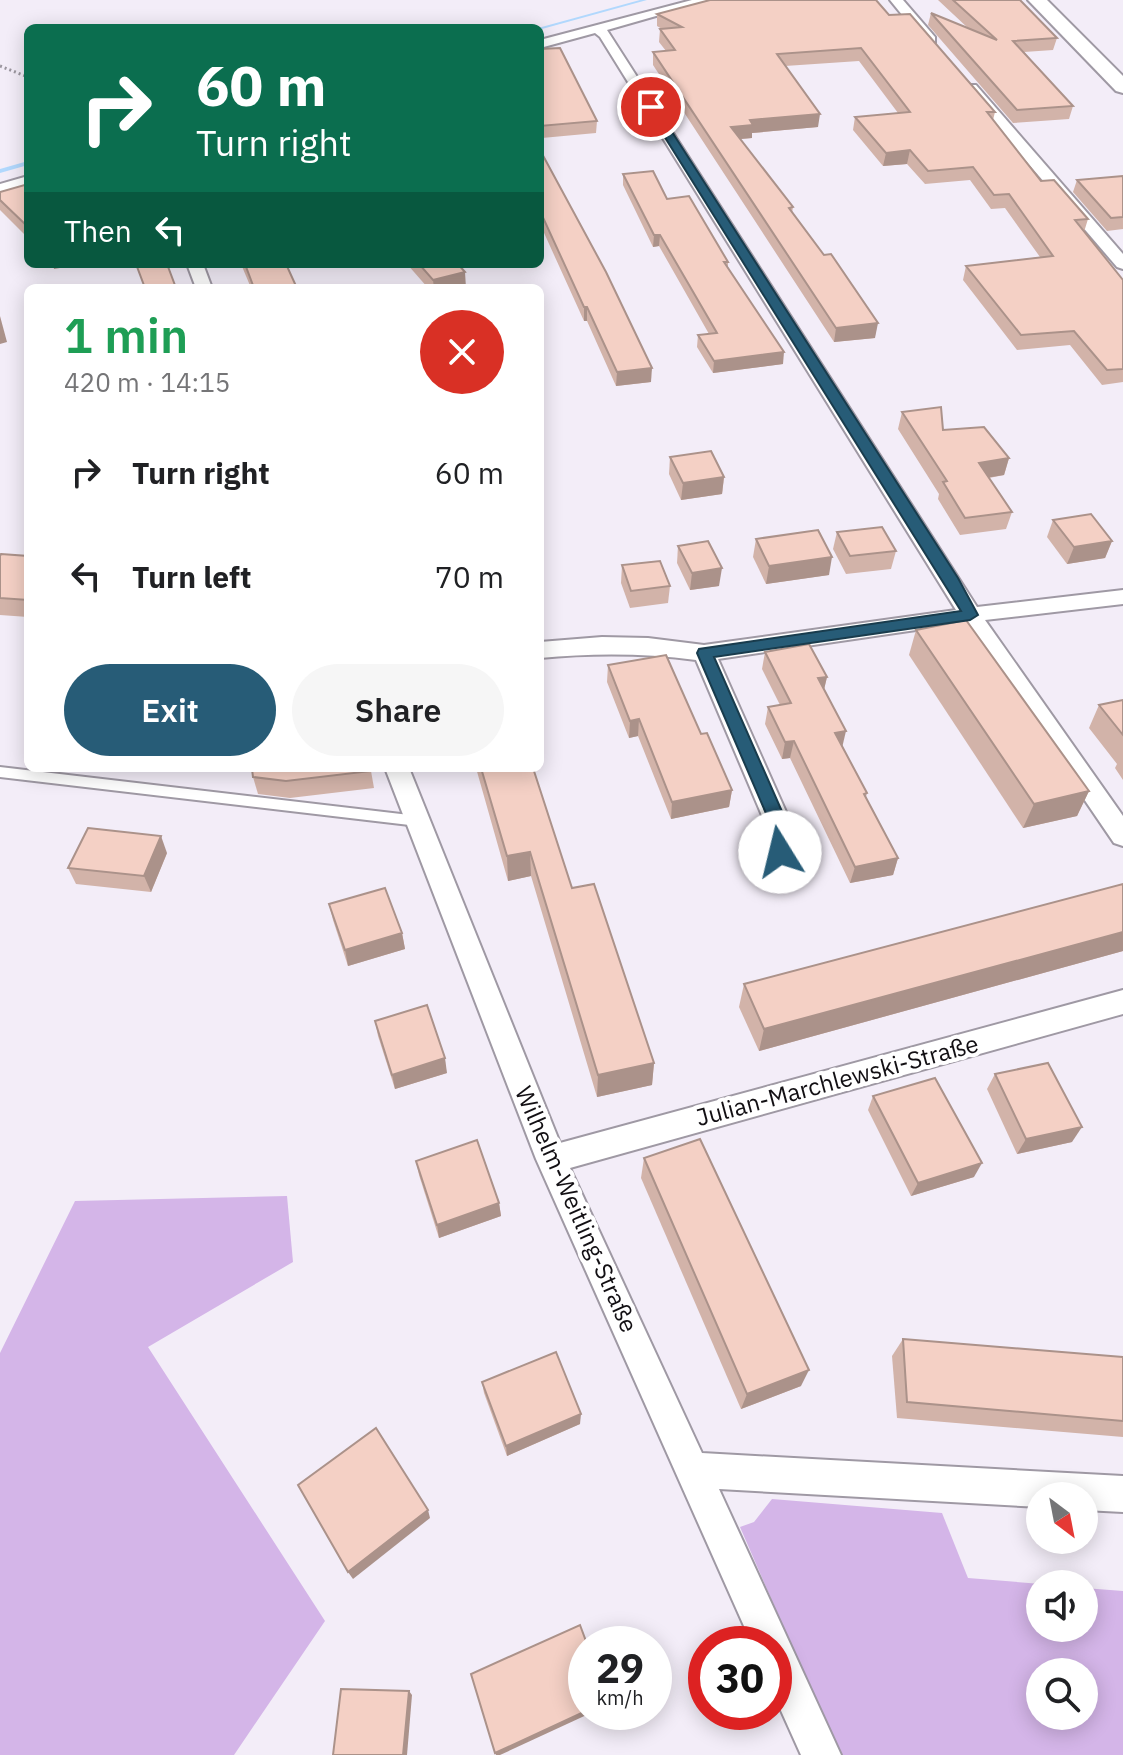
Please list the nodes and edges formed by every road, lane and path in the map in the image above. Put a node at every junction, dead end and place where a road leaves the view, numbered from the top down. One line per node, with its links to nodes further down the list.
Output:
1 (706, 0): 4 (street)
2 (896, 0): 6 (street)
3 (1037, 0): 10 (main road)
4 (597, 29): 5 (street); 15 (street)
5 (544, 43)
6 (941, 53)
7 (0, 66): 8 (path)
8 (24, 75)
9 (960, 75): 13 (street)
10 (1123, 87)
11 (24, 182): 12 (street)
12 (0, 189)
13 (1123, 264)
14 (1123, 597): 15 (street)
15 (970, 615): 17 (street); 21 (street)
16 (544, 650): 17 (street)
17 (704, 653): 22 (street)
18 (0, 772): 20 (lane)
19 (399, 772): 20 (street, Wilhelm-Weitling-Straße)
20 (418, 821): 24 (street, Wilhelm-Weitling-Straße)
21 (1123, 836)
22 (778, 872)
23 (1123, 1002): 24 (street, Julian-Marchlewski-Straße)
24 (551, 1159): 25 (street, Wilhelm-Weitling-Straße)
25 (693, 1470): 26 (street); 27 (street, Wilhelm-Weitling-Straße)
26 (1123, 1494)
27 (763, 1626)
28 (792, 1691): 29 (street)
29 (821, 1755)

